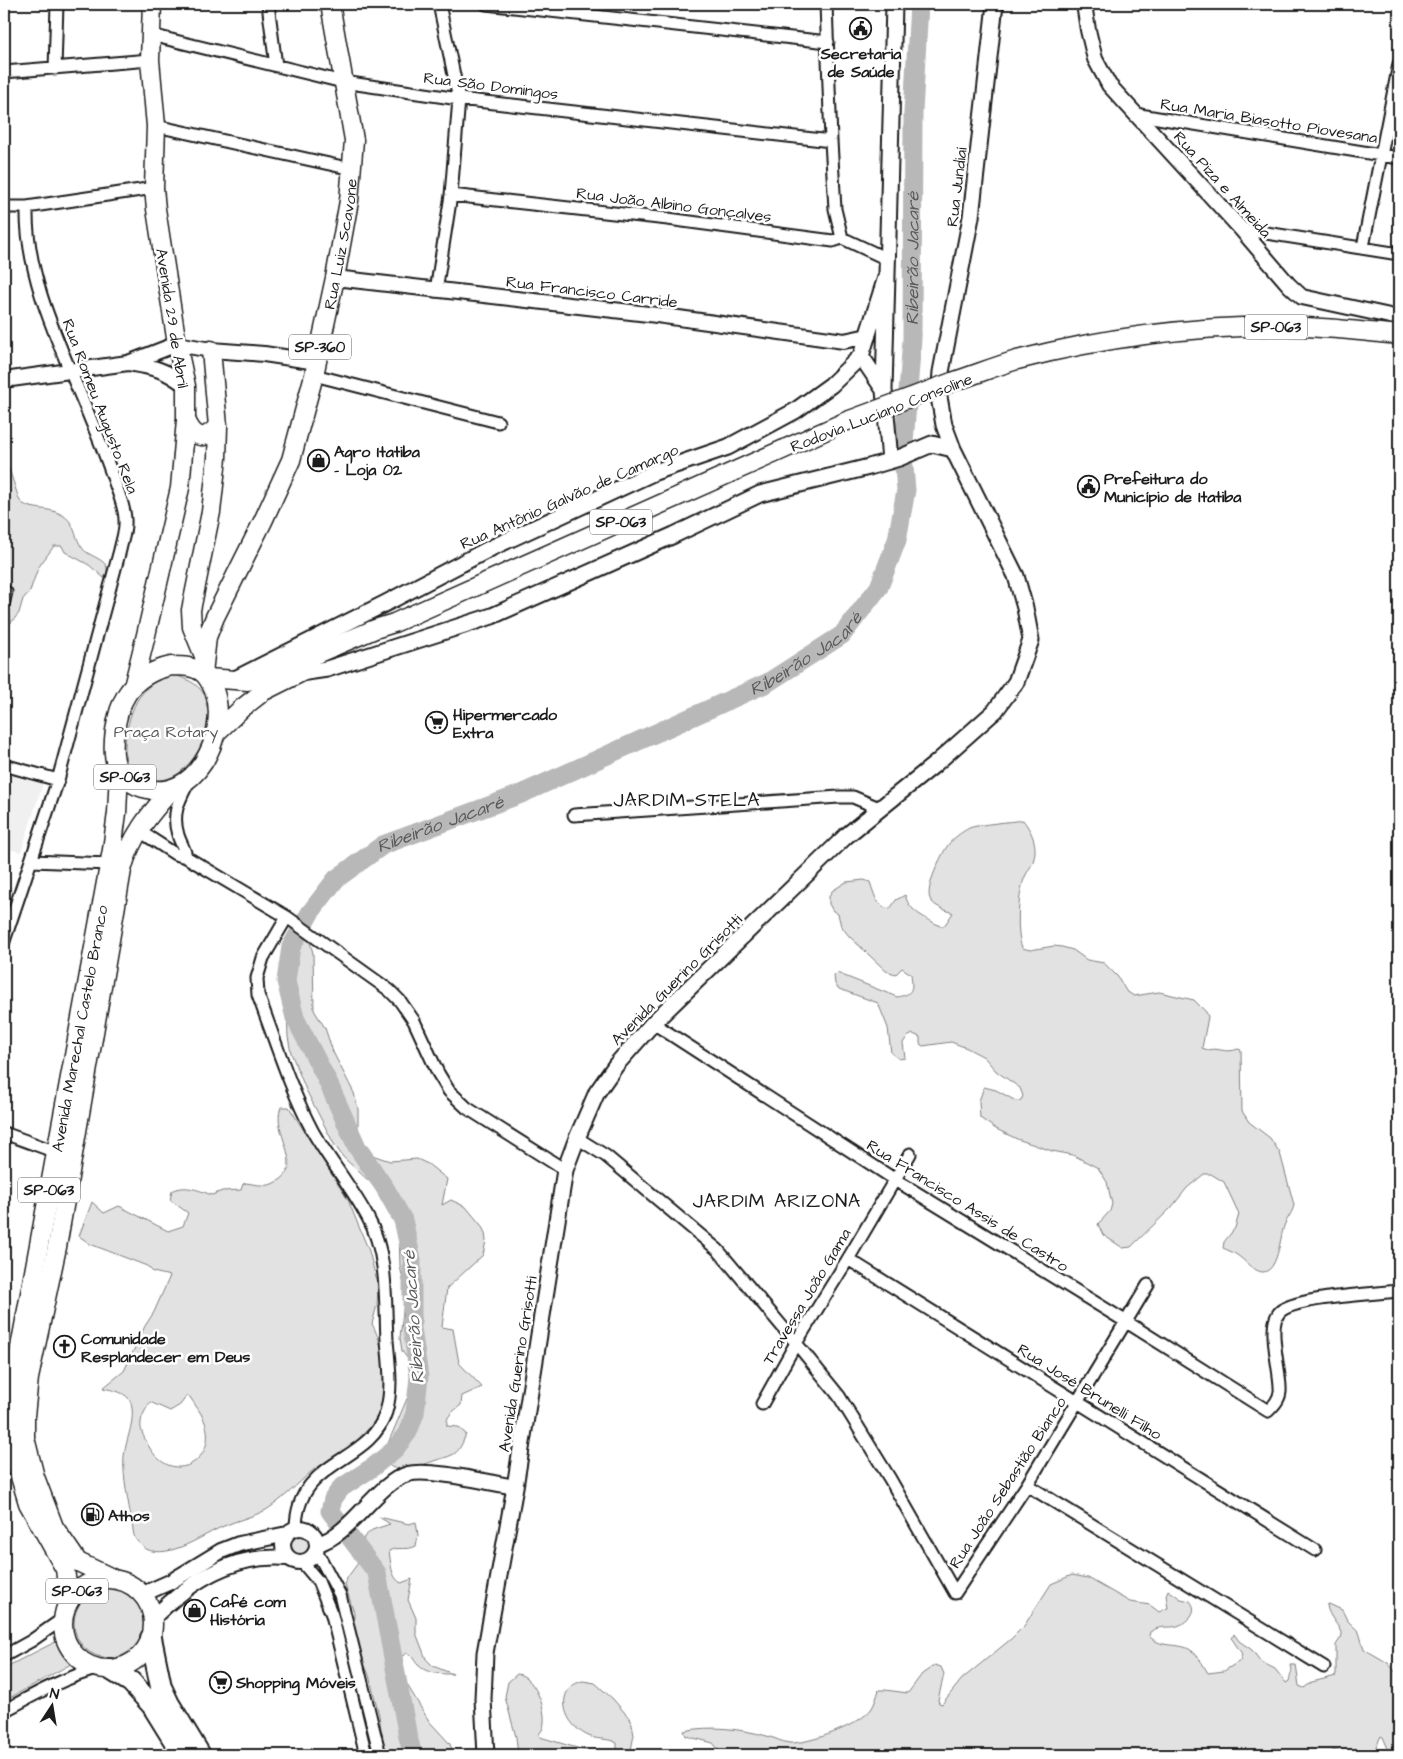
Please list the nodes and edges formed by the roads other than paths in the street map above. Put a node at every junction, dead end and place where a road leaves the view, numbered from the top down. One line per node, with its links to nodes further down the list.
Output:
1 (57, 4): 16 (street)
2 (152, 4): 11 (main road, Avenida 29 de Abril)
3 (268, 4): 15 (street)
4 (330, 4): 18 (main road, Rua Luiz Scavone / SP-360)
5 (442, 4): 19 (street)
6 (486, 4): 12 (street)
7 (826, 4): 12 (street)
8 (894, 4): 34 (main road, Rua Antônio Galvão de Camargo)
9 (995, 4): 47 (main road, Rua Jundiaí)
10 (1084, 4): 20 (street, Rua Piza e Almeida)
11 (151, 35): 13 (main road, Avenida 29 de Abril); 15 (street, Rua São Domingos)
12 (828, 42): 22 (street)
13 (150, 60): 16 (street); 21 (main road, Avenida 29 de Abril)
14 (1399, 64): 23 (street)
15 (276, 66): 18 (street, Rua São Domingos)
16 (55, 69): 17 (street)
17 (4, 72)
18 (343, 82): 19 (street, Rua São Domingos); 25 (main road, Rua Luiz Scavone / SP-360)
19 (459, 99): 22 (street, Rua São Domingos); 27 (street)
20 (1134, 114): 23 (street, Rua Maria Biasotto Piovesana); 30 (street, Rua Piza e Almeida)
21 (156, 126): 25 (street); 26 (main road, Avenida 29 de Abril)
22 (831, 141): 31 (street)
23 (1381, 155): 24 (street, Rua Maria Biasotto Piovesana); 32 (street)
24 (1399, 158)
25 (352, 169): 35 (main road, Rua Luiz Scavone / SP-360)
26 (154, 188): 28 (street); 41 (main road, Avenida 29 de Abril)
27 (451, 195): 31 (street, Rua João Albino Gonçalves); 36 (street)
28 (27, 206): 29 (street); 46 (street, Rua Romeu Augusto Rela)
29 (4, 208)
30 (1241, 229): 32 (street); 37 (street, Rua Piza e Almeida)
31 (842, 238): 34 (street, Rua João Albino Gonçalves)
32 (1362, 247): 33 (street)
33 (1399, 254)
34 (887, 267): 39 (main road, Rua Antônio Galvão de Camargo); 50 (main road, Rua Antônio Galvão de Camargo)
35 (336, 278): 36 (street, Rua Francisco Carride); 45 (main road, Rua Luiz Scavone / SP-360)
36 (436, 291): 40 (street, Rua Francisco Carride)
37 (1399, 318)
38 (1399, 335): 47 (main road, Rodovia Luciano Consoline / SP-063)
39 (868, 336): 40 (street, Rua Francisco Carride); 43 (main road, Rua Antônio Galvão de Camargo)
40 (844, 341): 43 (street)
41 (177, 344): 42 (street); 44 (street); 49 (main road, Avenida 29 de Abril)
42 (211, 350): 45 (street); 54 (main road)
43 (861, 356): 50 (main road); 61 (main road, Rua Antônio Galvão de Camargo)
44 (128, 363): 46 (street); 49 (street)
45 (316, 368): 52 (street); 59 (main road, Rua Luiz Scavone / SP-360)
46 (71, 371): 48 (street); 67 (street, Rua Romeu Augusto Rela)
47 (947, 377): 53 (main road, Avenida Guerino Grisotti); 58 (main road, Rodovia Luciano Consoline / SP-063, bridge)
48 (4, 380)
49 (186, 386): 51 (main road, Avenida 29 de Abril)
50 (884, 390): 57 (main road, Rua Antônio Galvão de Camargo)
51 (186, 420): 54 (main road); 62 (main road, Avenida 29 de Abril)
52 (498, 422)
53 (944, 425): 55 (main road); 56 (main road, Avenida Guerino Grisotti)
54 (218, 426): 59 (main road)
55 (932, 444): 56 (main road); 57 (main road)
56 (953, 449): 69 (main road, Avenida Guerino Grisotti)
57 (895, 459): 60 (main road)
58 (394, 623): 60 (main road, Rodovia Luciano Consoline / SP-063); 61 (main road, Rodovia Luciano Consoline / SP-063)
59 (205, 669): 61 (main road, Rodovia Luciano Consoline / SP-063); 62 (main road, SP-063); 63 (main road, SP-063)
60 (300, 673): 63 (main road, Rodovia Luciano Consoline / SP-063)
61 (231, 681)
62 (133, 687): 65 (main road, SP-063)
63 (216, 732): 66 (main road, SP-063)
64 (4, 765): 67 (street)
65 (119, 771): 68 (main road, SP-063); 74 (main road, Avenida Marechal Castelo Branco / SP-063)
66 (190, 778): 68 (main road, SP-063); 72 (street)
67 (58, 780): 73 (street, Rua Romeu Augusto Rela)
68 (172, 789): 71 (main road, Avenida Marechal Castelo Branco / SP-063)
69 (878, 808): 70 (street); 77 (main road, Avenida Guerino Grisotti)
70 (574, 815)
71 (138, 830): 72 (street); 99 (main road, Avenida Marechal Castelo Branco / SP-063)
72 (186, 857): 75 (street)
73 (32, 861): 74 (street); 76 (street, Rua Romeu Augusto Rela)
74 (109, 864): 80 (main road, Avenida Marechal Castelo Branco / SP-063)
75 (287, 917): 82 (street); 94 (street)
76 (4, 940)
77 (653, 1023): 79 (main road, Avenida Guerino Grisotti); 83 (street, Rua Francisco Assis de Castro)
78 (4, 1133): 80 (street)
79 (577, 1138): 82 (main road, Avenida Guerino Grisotti); 88 (street)
80 (56, 1152): 91 (main road, Avenida Marechal Castelo Branco / SP-063)
81 (910, 1154): 83 (street, Travessa João Gama)
82 (566, 1170): 93 (main road, Avenida Guerino Grisotti)
83 (894, 1179): 84 (street, Travessa João Gama); 87 (street, Rua Francisco Assis de Castro)
84 (848, 1258): 88 (street, Travessa João Gama); 89 (street, Rua José Brunelli Filho)
85 (1148, 1285): 87 (street, Rua João Sebastião Bianco)
86 (1399, 1291): 87 (street, Rua Francisco Assis de Castro)
87 (1126, 1321): 89 (street, Rua João Sebastião Bianco)
88 (796, 1343): 90 (street, Travessa João Gama); 92 (street, Rua João Sebastião Bianco)
89 (1077, 1402): 92 (street, Rua João Sebastião Bianco); 96 (street, Rua José Brunelli Filho)
90 (762, 1404)
91 (10, 1466): 101 (main road, Avenida Marechal Castelo Branco / SP-063)
92 (1027, 1485): 106 (street)
93 (515, 1487): 95 (street); 113 (main road, Avenida Guerino Grisotti)
94 (291, 1531): 95 (street); 97 (street); 100 (street)
95 (316, 1547): 98 (street); 112 (street)
96 (1315, 1550)
97 (288, 1558): 98 (street); 103 (street)
98 (302, 1562): 111 (street)
99 (114, 1579): 100 (main road, SP-063); 101 (main road, SP-063)
100 (143, 1594): 103 (main road)
101 (69, 1600): 102 (main road, SP-063)
102 (64, 1618): 105 (street); 107 (main road, SP-063)
103 (154, 1618): 104 (main road)
104 (151, 1638): 107 (main road); 110 (highway)
105 (4, 1656)
106 (1324, 1667)
107 (105, 1668): 108 (street); 109 (highway, SP-063)
108 (4, 1711)
109 (183, 1755)
110 (200, 1755)
111 (366, 1755)
112 (380, 1755)
113 (486, 1755)

